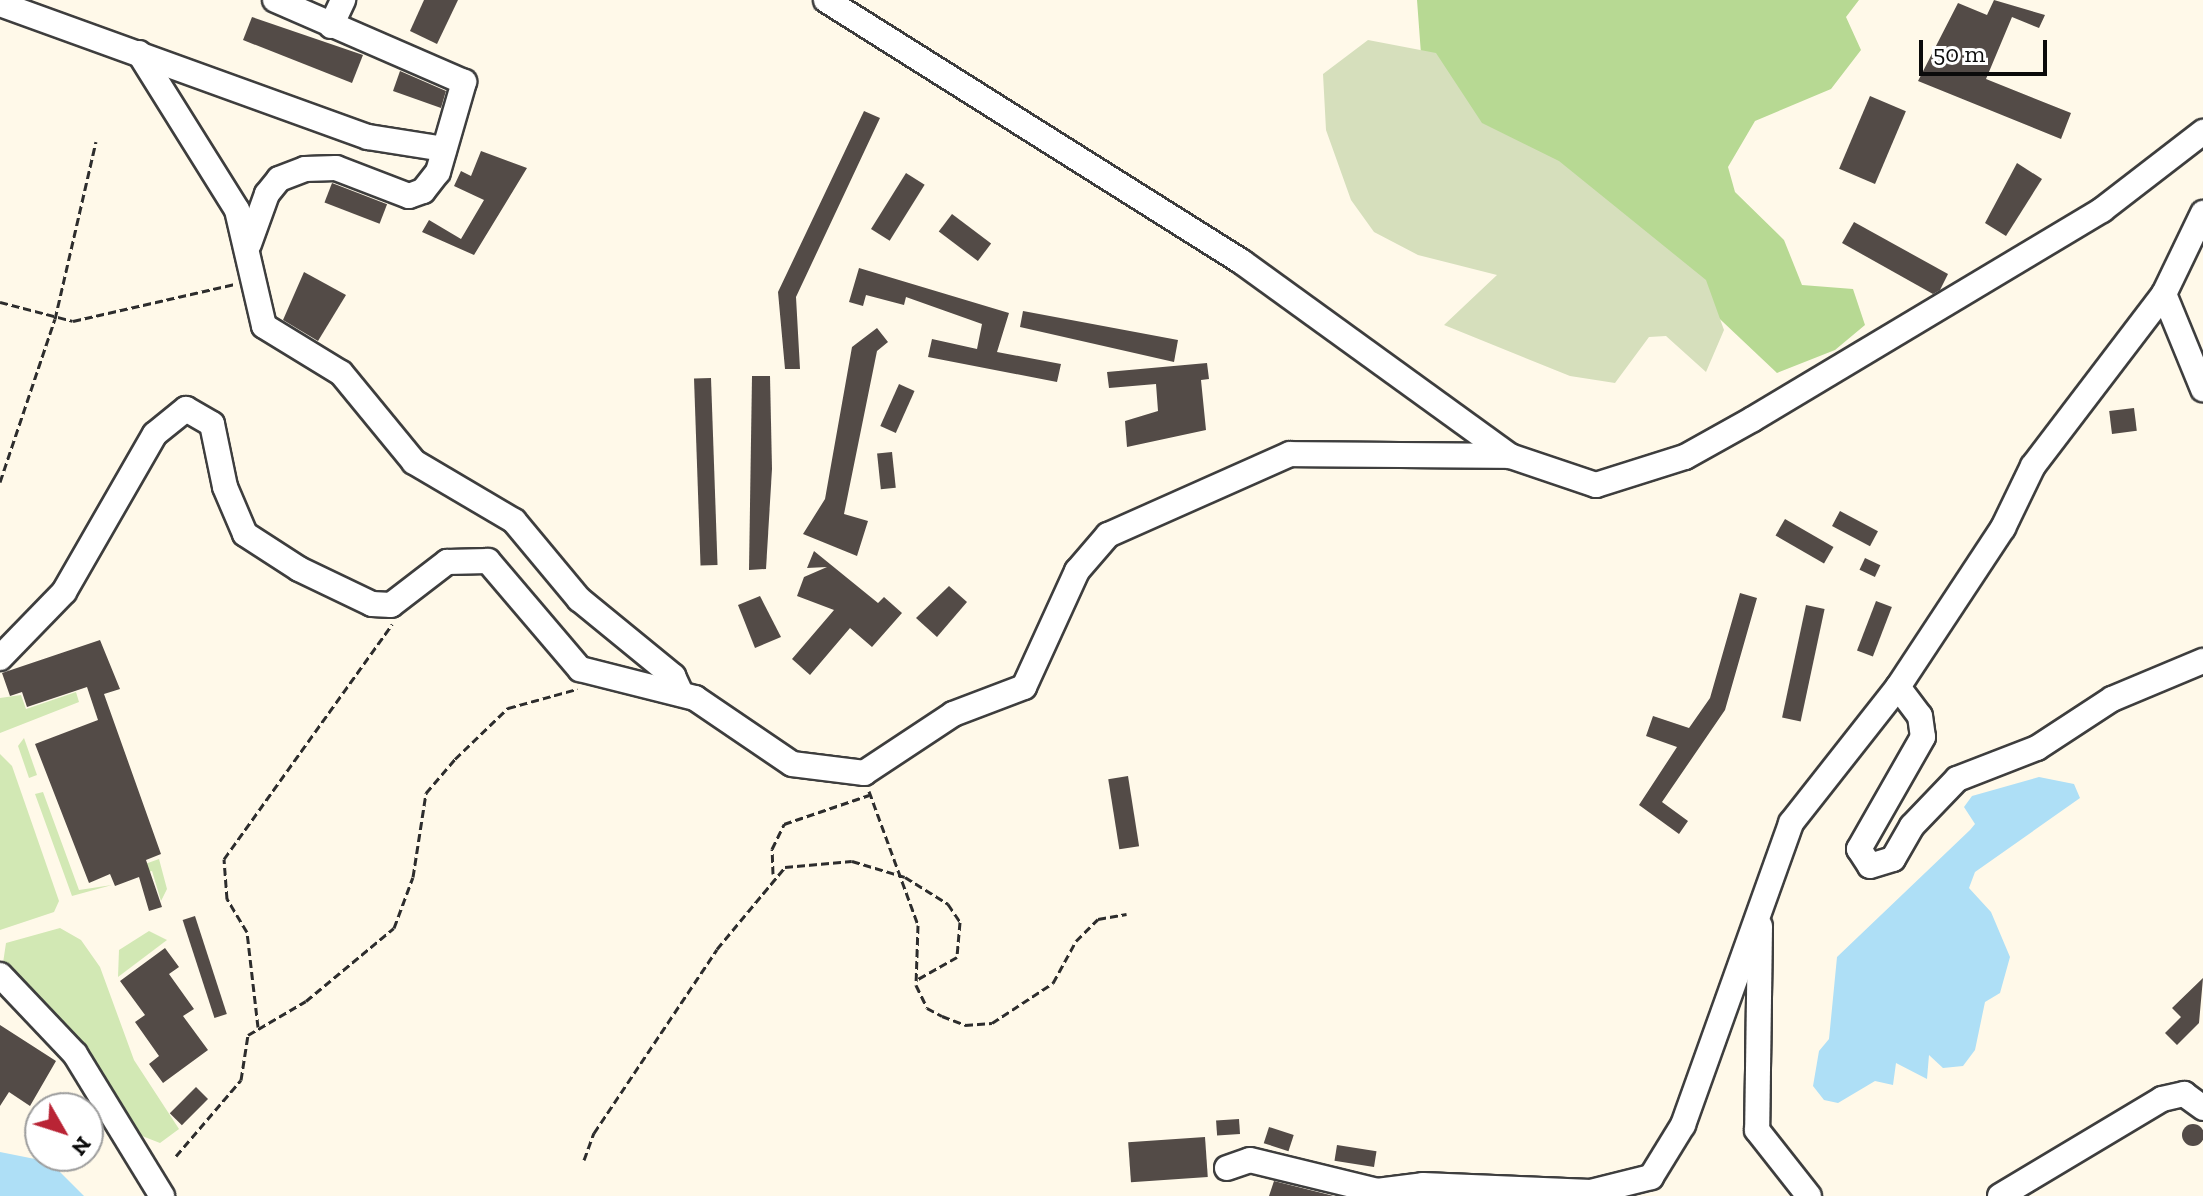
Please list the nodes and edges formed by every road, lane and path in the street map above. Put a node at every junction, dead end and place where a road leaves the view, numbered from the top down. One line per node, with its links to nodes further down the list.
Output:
1 (275, 0): 5 (street)
2 (343, 0): 5 (street)
3 (826, 0): 17 (street)
4 (0, 4): 6 (street)
5 (331, 26): 9 (street)
6 (139, 53): 9 (street); 11 (street)
7 (2203, 132): 17 (street)
8 (96, 142): 15 (path)
9 (444, 149): 11 (street)
10 (2203, 213): 13 (street)
11 (249, 244): 12 (street)
12 (259, 282): 15 (path); 24 (street)
13 (2164, 294): 16 (street); 23 (street)
14 (0, 302): 15 (path)
15 (55, 319): 18 (path)
16 (2203, 389)
17 (1510, 456): 25 (street)
18 (0, 482)
19 (391, 605): 20 (street); 22 (street); 32 (path)
20 (0, 658)
21 (2203, 661): 23 (street)
22 (595, 674): 24 (street); 32 (path)
23 (1898, 687): 29 (street)
24 (681, 693): 25 (street)
25 (868, 783): 26 (path); 27 (path)
26 (773, 874): 27 (path); 35 (path)
27 (905, 877): 31 (path); 31 (path)
28 (1127, 914): 31 (path)
29 (1760, 920): 37 (street); 39 (street)
30 (0, 975): 38 (street)
31 (918, 979)
32 (258, 1027): 34 (path)
33 (2203, 1108): 40 (street)
34 (176, 1156)
35 (584, 1160)
36 (1227, 1168): 37 (street)
37 (1472, 1191)
38 (162, 1196)
39 (1809, 1196)
40 (2000, 1196)

